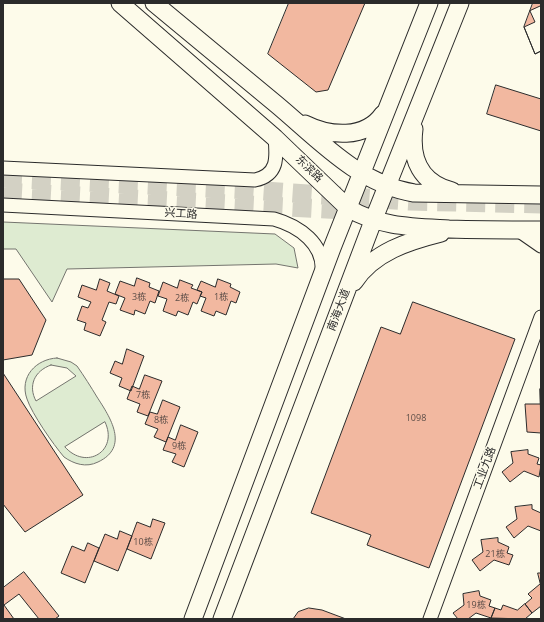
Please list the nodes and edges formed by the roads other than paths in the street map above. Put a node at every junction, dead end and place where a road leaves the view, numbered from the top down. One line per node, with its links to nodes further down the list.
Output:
1 (120, 3): 8 (main road, 东滨路)
2 (154, 3): 7 (main road)
3 (429, 3): 5 (main road)
4 (460, 3): 6 (main road, 南海大道)
5 (388, 107): 7 (main road); 10 (main road)
6 (419, 108): 11 (main road, 南海大道); 12 (main road)
7 (286, 112): 10 (main road)
8 (275, 138): 9 (street); 15 (main road, 东滨路)
9 (3, 168)
10 (361, 173): 11 (main road); 15 (main road)
11 (386, 186): 12 (main road); 16 (main road, 南海大道)
12 (474, 195): 13 (main road)
13 (541, 195)
14 (3, 205): 21 (street, 兴工路)
15 (348, 208): 16 (main road, 东滨路); 21 (main road)
16 (373, 220): 17 (main road, 东滨路); 22 (main road, 南海大道)
17 (459, 229): 18 (main road, 东滨路); 22 (main road)
18 (518, 230): 19 (main road, 东滨路); 20 (street)
19 (541, 230)
20 (541, 246)
21 (321, 278): 24 (main road)
22 (343, 300): 25 (main road, 南海大道)
23 (541, 317): 26 (street, 工业九路)
24 (193, 619)
25 (222, 619)
26 (430, 619)

